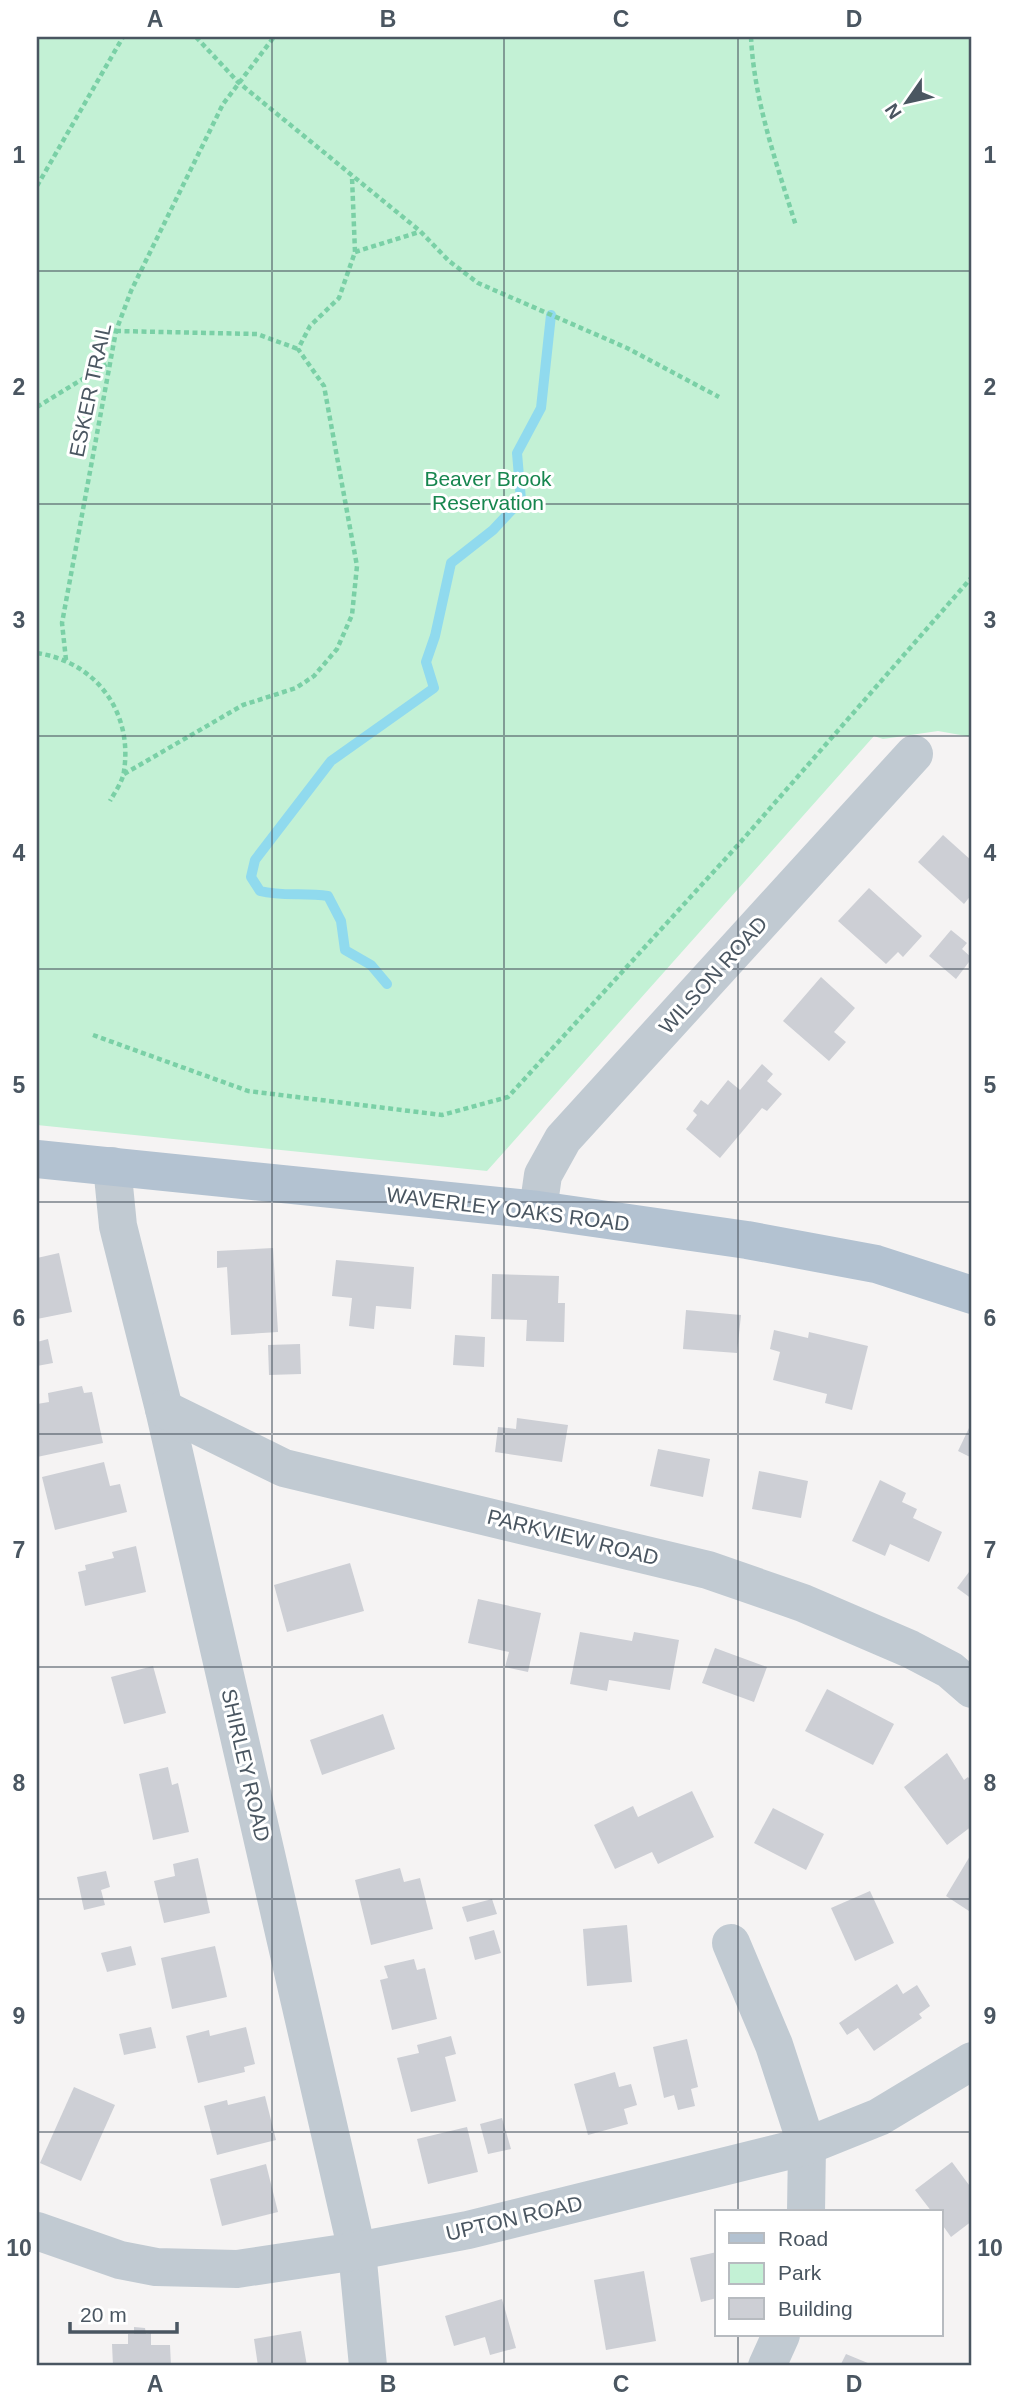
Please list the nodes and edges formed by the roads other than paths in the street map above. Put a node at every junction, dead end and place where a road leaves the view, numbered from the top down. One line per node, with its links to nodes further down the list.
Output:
1 (914, 754): 4 (street, WILSON ROAD)
2 (37, 1159): 3 (main road, WAVERLEY OAKS ROAD)
3 (112, 1166): 4 (main road, WAVERLEY OAKS ROAD); 6 (street, SHIRLEY ROAD)
4 (538, 1210): 5 (main road, WAVERLEY OAKS ROAD)
5 (972, 1295)
6 (164, 1409): 7 (street, PARKVIEW ROAD); 13 (street, SHIRLEY ROAD)
7 (972, 1689)
8 (731, 1943): 10 (street)
9 (972, 2061): 10 (street, UPTON ROAD)
10 (807, 2146): 11 (street); 13 (street, UPTON ROAD)
11 (806, 2210)
12 (37, 2231): 13 (street, UPTON ROAD)
13 (357, 2251): 15 (street, SHIRLEY ROAD)
14 (781, 2336): 16 (street)
15 (368, 2366)
16 (767, 2366)

